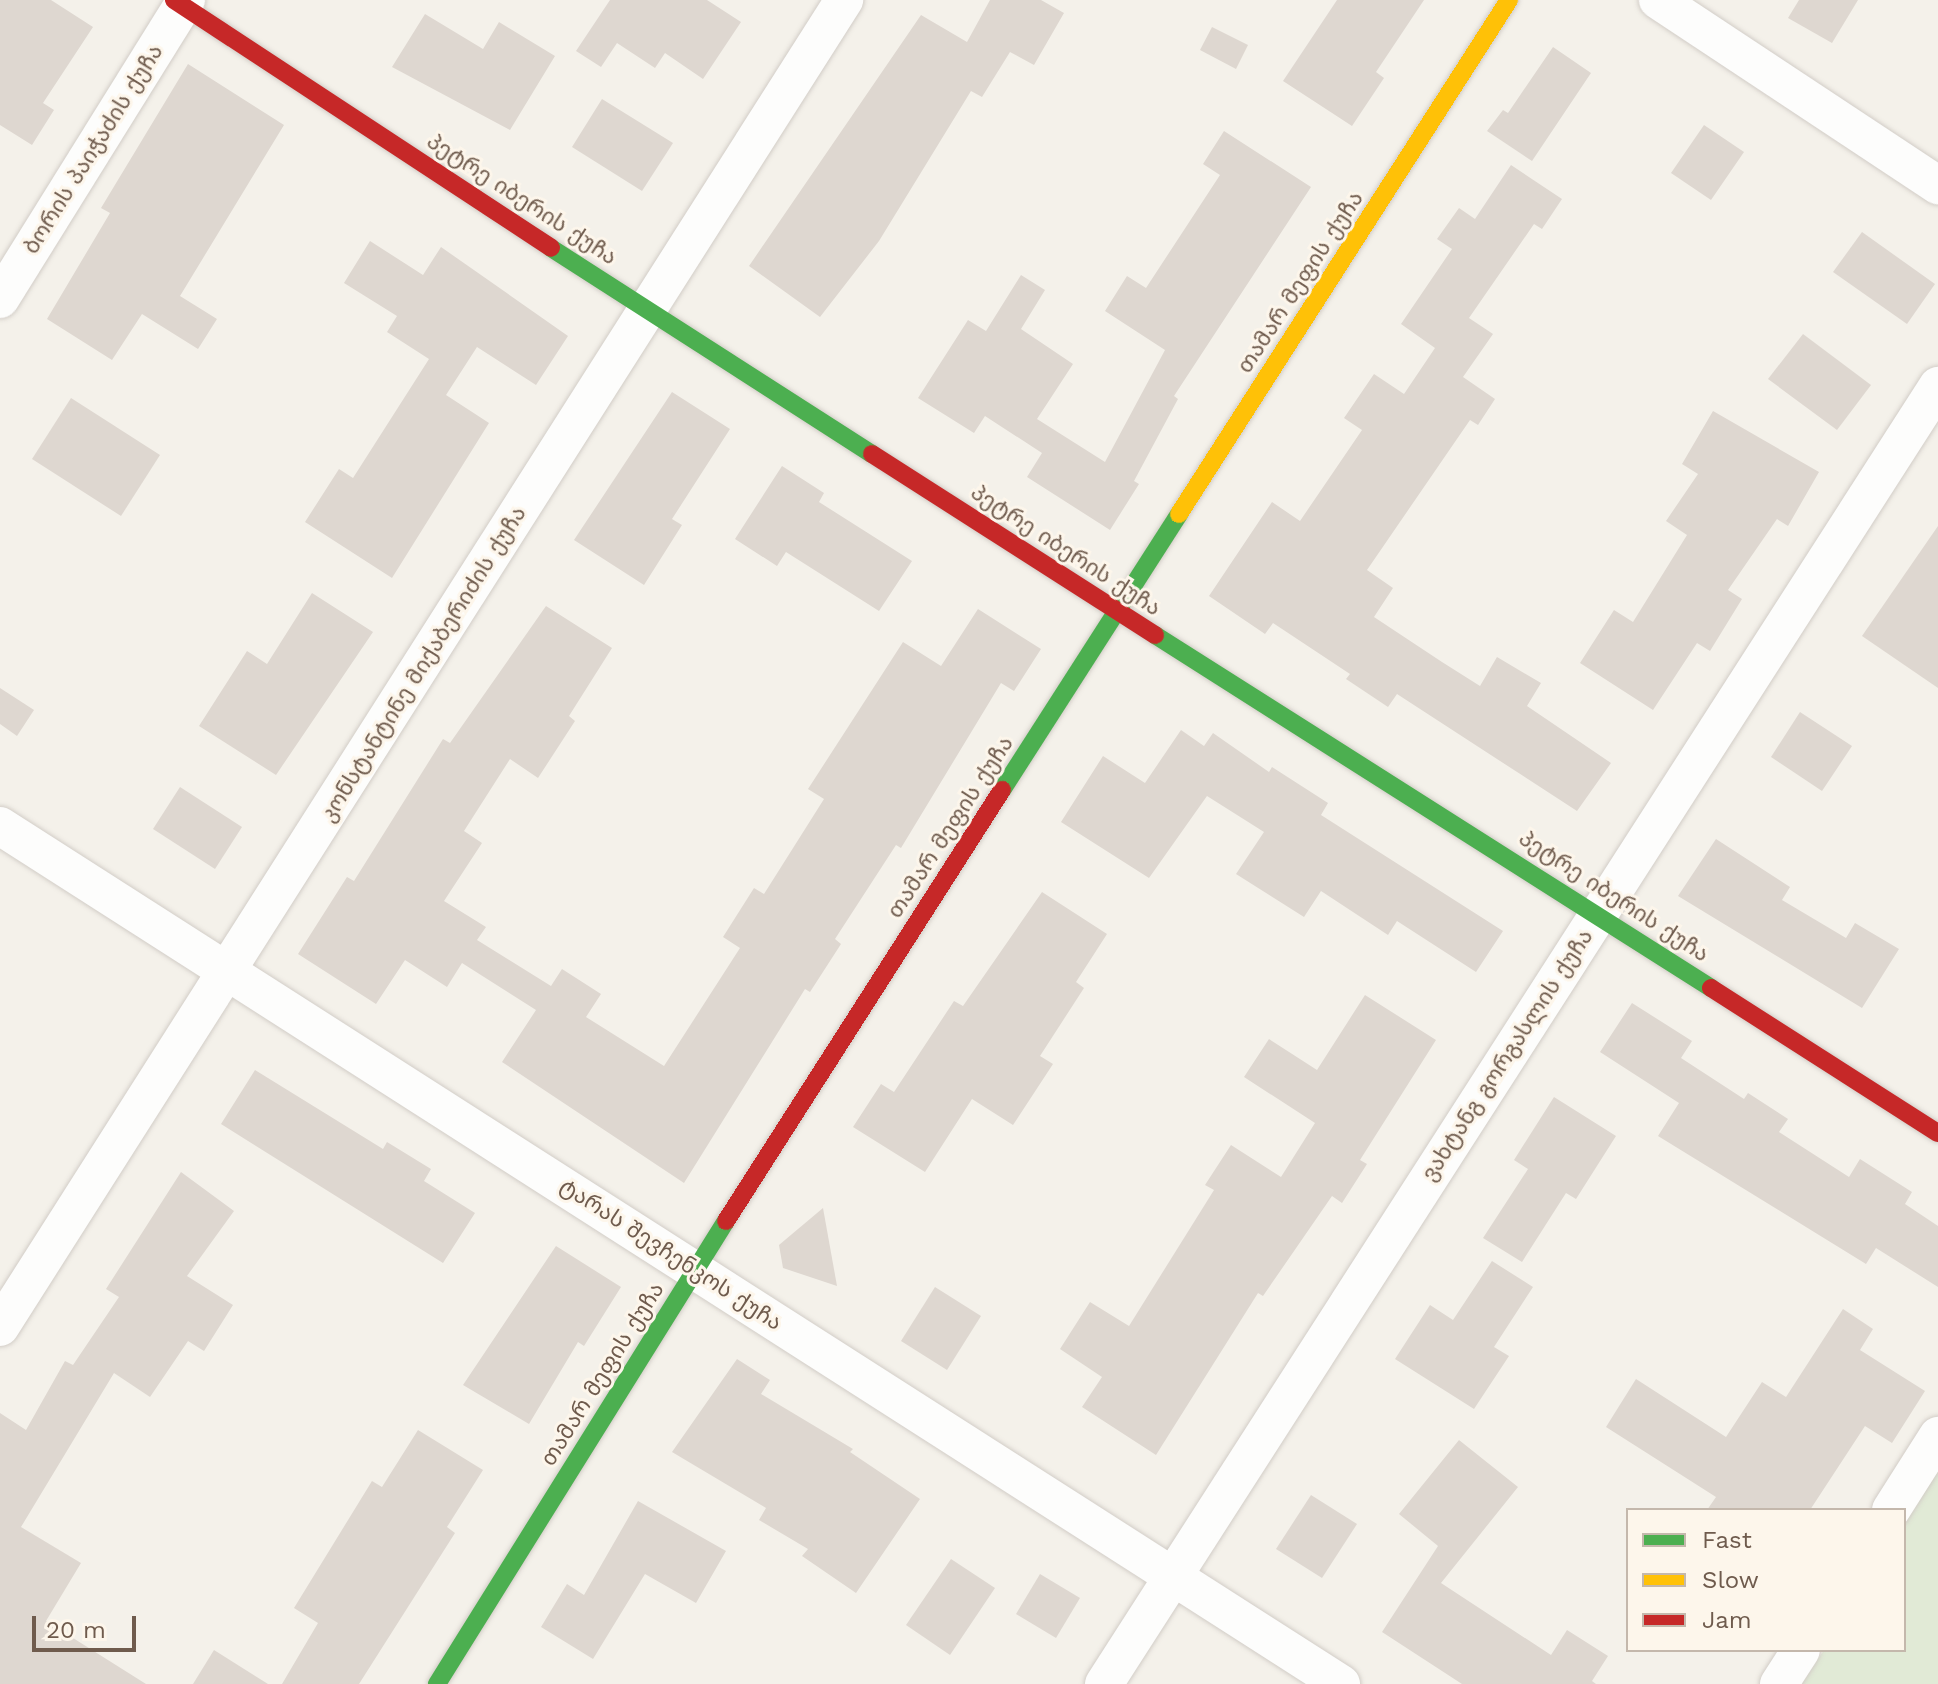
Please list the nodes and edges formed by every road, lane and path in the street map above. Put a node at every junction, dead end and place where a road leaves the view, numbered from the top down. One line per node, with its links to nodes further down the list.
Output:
1 (844, 0): 7 (street, კონსტანტინე მიქაბერიძის ქუჩა)
2 (1509, 0): 9 (street, თამარ მეფის ქუჩა)
3 (1658, 0): 5 (street)
4 (181, 2): 6 (street, ბორის პაიჭაძის ქუჩა); 7 (street, პეტრე იბერის ქუჩა)
5 (1938, 185)
6 (0, 299)
7 (647, 311): 9 (street, პეტრე იბერის ქუჩა); 12 (street, კონსტანტინე მიქაბერიძის ქუჩა)
8 (1938, 386): 11 (street, ვახტანგ გორგასლის ქუჩა)
9 (1117, 611): 11 (street, პეტრე იბერის ქუჩა); 14 (street, თამარ მეფის ქუჩა)
10 (0, 826): 12 (street, ტარას შევჩენკოს ქუჩა)
11 (1598, 914): 13 (street, პეტრე იბერის ქუჩა); 18 (street, ვახტანგ გორგასლის ქუჩა)
12 (228, 971): 14 (street, ტარას შევჩენკოს ქუჩა); 15 (street, კონსტანტინე მიქაბერიძის ქუჩა)
13 (1938, 1133)
14 (695, 1269): 18 (street, ტარას შევჩენკოს ქუჩა); 20 (street, თამარ მეფის ქუჩა)
15 (0, 1327)
16 (1938, 1436): 17 (street)
17 (1892, 1508)
18 (1172, 1577): 21 (street, ვახტანგ გორგასლის ქუჩა); 22 (street, ტარას შევჩენკოს ქუჩა)
19 (1800, 1652): 23 (street)
20 (437, 1684)
21 (1104, 1684)
22 (1341, 1684)
23 (1779, 1684)

